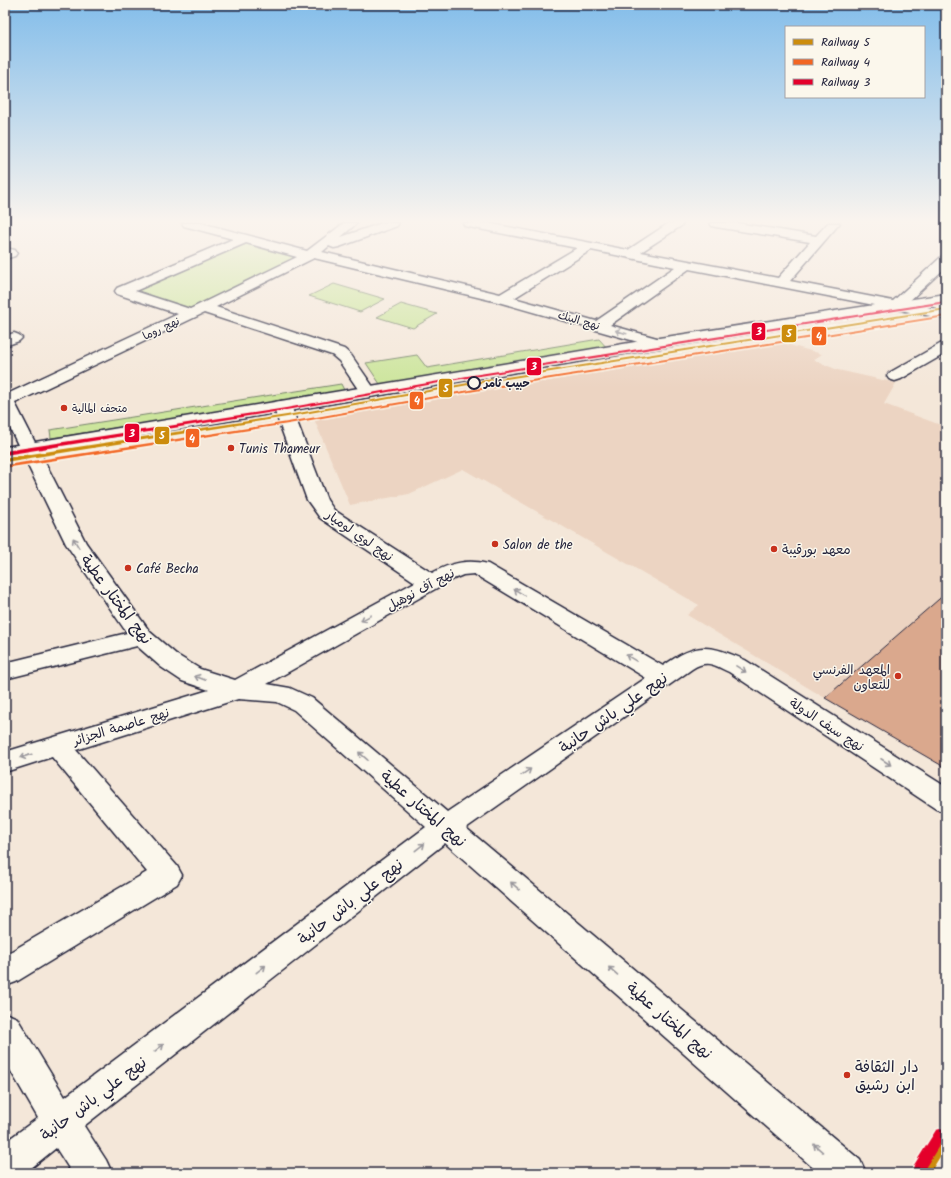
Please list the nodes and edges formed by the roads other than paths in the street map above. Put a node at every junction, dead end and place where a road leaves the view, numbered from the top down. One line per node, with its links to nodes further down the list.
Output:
1 (153, 278): 13 (street)
2 (264, 278): 13 (street, نهج روما)
3 (413, 278): 11 (street, نهج البنك)
4 (537, 278): 11 (street)
5 (666, 278): 15 (street)
6 (756, 278): 9 (street)
7 (785, 278): 9 (street)
8 (926, 278): 12 (street)
9 (781, 283): 12 (street)
10 (946, 298): 12 (street)
11 (502, 299): 15 (street, نهج البنك)
12 (896, 306): 14 (street); 16 (street)
13 (197, 311): 19 (street); 20 (street, نهج روما)
14 (946, 315)
15 (598, 326): 16 (street, نهج البنك, one-way to 15)
16 (658, 343): 19 (street)
17 (946, 347): 18 (street)
18 (895, 376)
19 (368, 391): 21 (street)
20 (5, 401): 22 (street, نهج المختار عطية)
21 (282, 406): 22 (street); 24 (street, نهج لوي لوميار)
22 (30, 449): 23 (street); 25 (street, نهج المختار عطية, one-way to 22)
23 (5, 453)
24 (431, 582): 28 (street, نهج آف نوهيل, one-way to 24); 29 (street, نهج آف نوهيل, one-way to 29)
25 (142, 637): 27 (street); 29 (street, نهج المختار عطية, one-way to 25)
26 (706, 654): 28 (street, نهج علي باش حانبة); 32 (street, نهج سيف الدولة, one-way to 32)
27 (5, 671)
28 (664, 678): 33 (street, نهج علي باش حانبة, one-way to 28)
29 (237, 690): 30 (street, نهج عاصمة الجزائر); 33 (street, نهج المختار عطية, one-way to 29)
30 (58, 746): 31 (street, نهج عاصمة الجزائر, one-way to 31); 34 (street)
31 (5, 762)
32 (946, 801)
33 (446, 827): 36 (street, نهج علي باش حانبة, one-way to 33); 39 (street, نهج المختار عطية, one-way to 33)
34 (5, 972)
35 (5, 1029): 36 (street)
36 (61, 1123): 37 (street, نهج علي باش حانبة); 38 (street)
37 (5, 1165)
38 (93, 1173)
39 (848, 1173)

